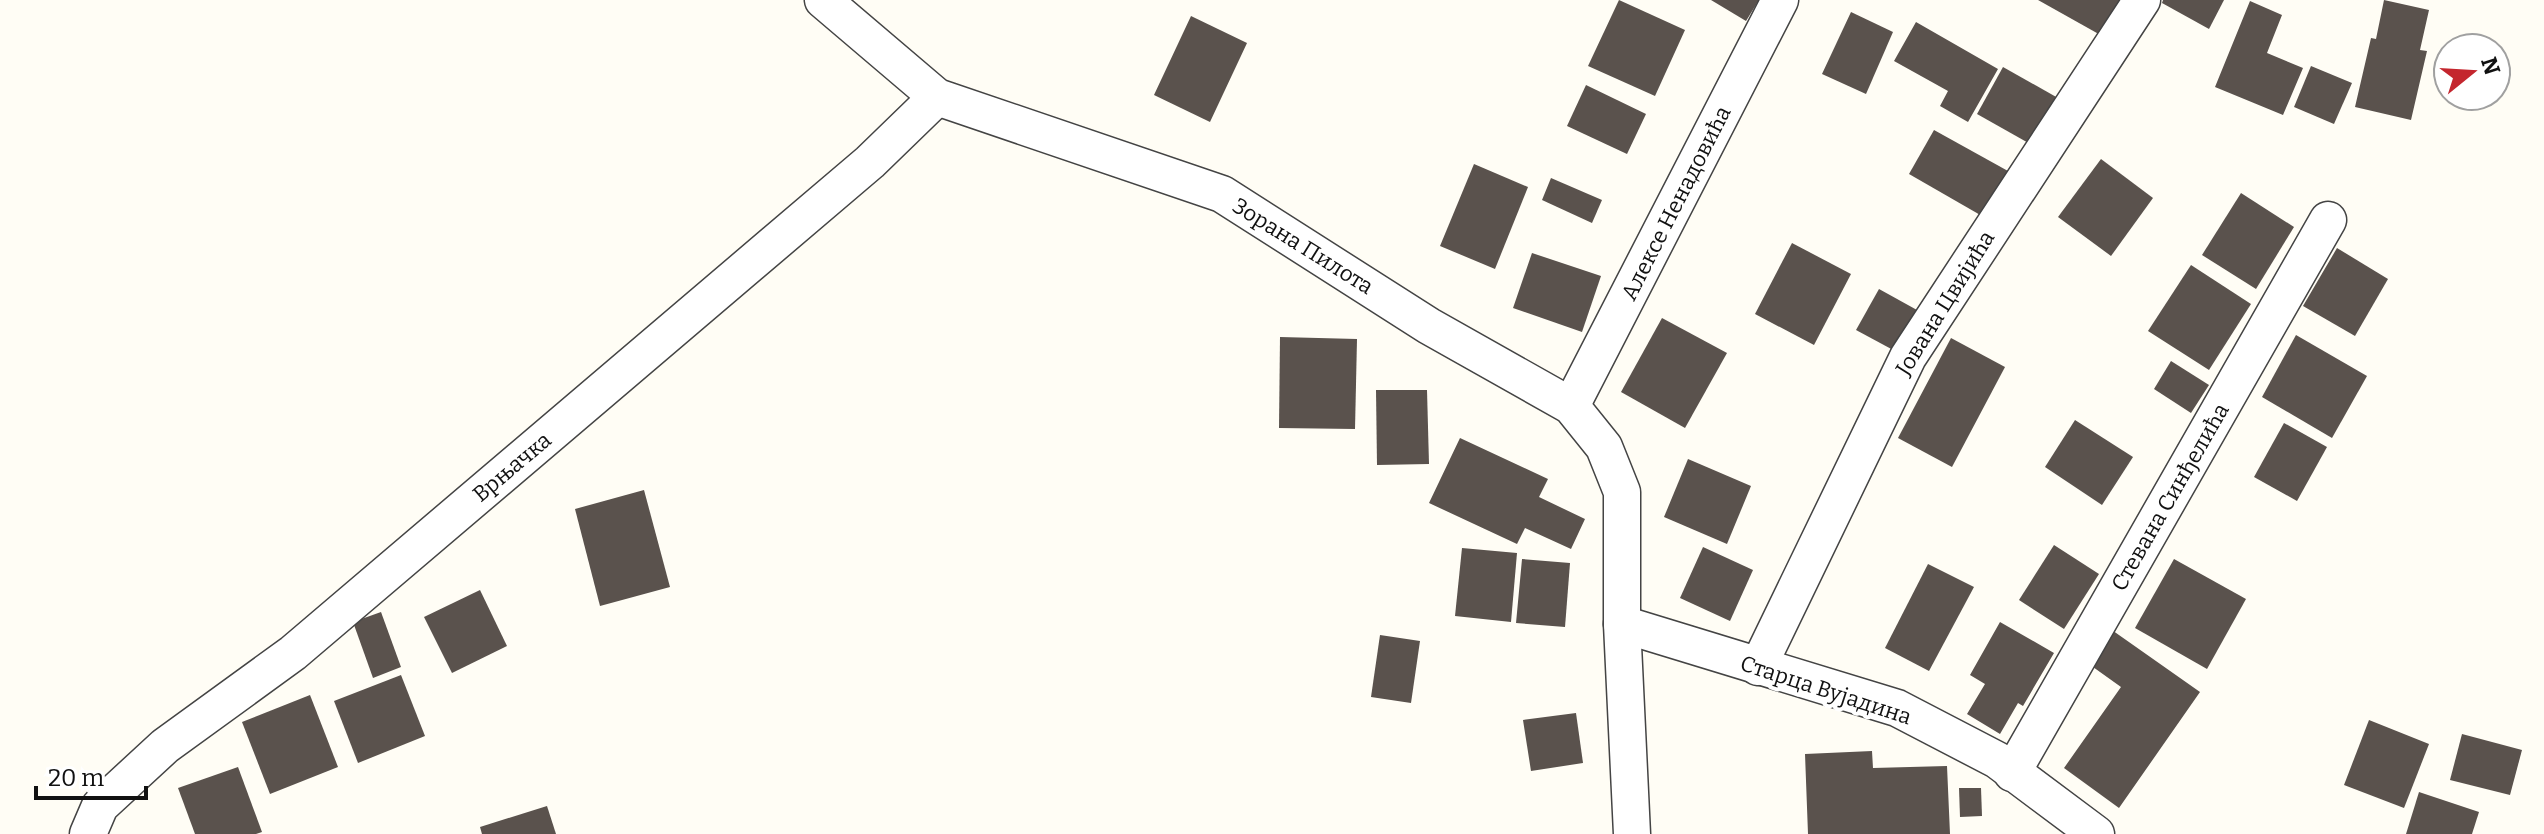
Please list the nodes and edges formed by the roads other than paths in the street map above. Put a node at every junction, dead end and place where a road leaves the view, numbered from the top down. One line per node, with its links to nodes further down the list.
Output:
1 (823, 0): 4 (street, Зорана Пилота)
2 (1780, 0): 6 (street, Алексе Ненадовића)
3 (2142, 0): 8 (street, Јована Цвијића)
4 (937, 97): 6 (street, Зорана Пилота); 10 (street, Врњачка)
5 (2328, 220): 9 (street, Стевана Синђелића)
6 (1571, 406): 7 (street, Зорана Пилота)
7 (1622, 624): 8 (street, Старца Вујадина); 11 (street, Зорана Пилота)
8 (1758, 667): 9 (street, Старца Вујадина)
9 (2012, 773): 12 (street, Старца Вујадина)
10 (88, 834)
11 (1632, 834)
12 (2096, 834)

